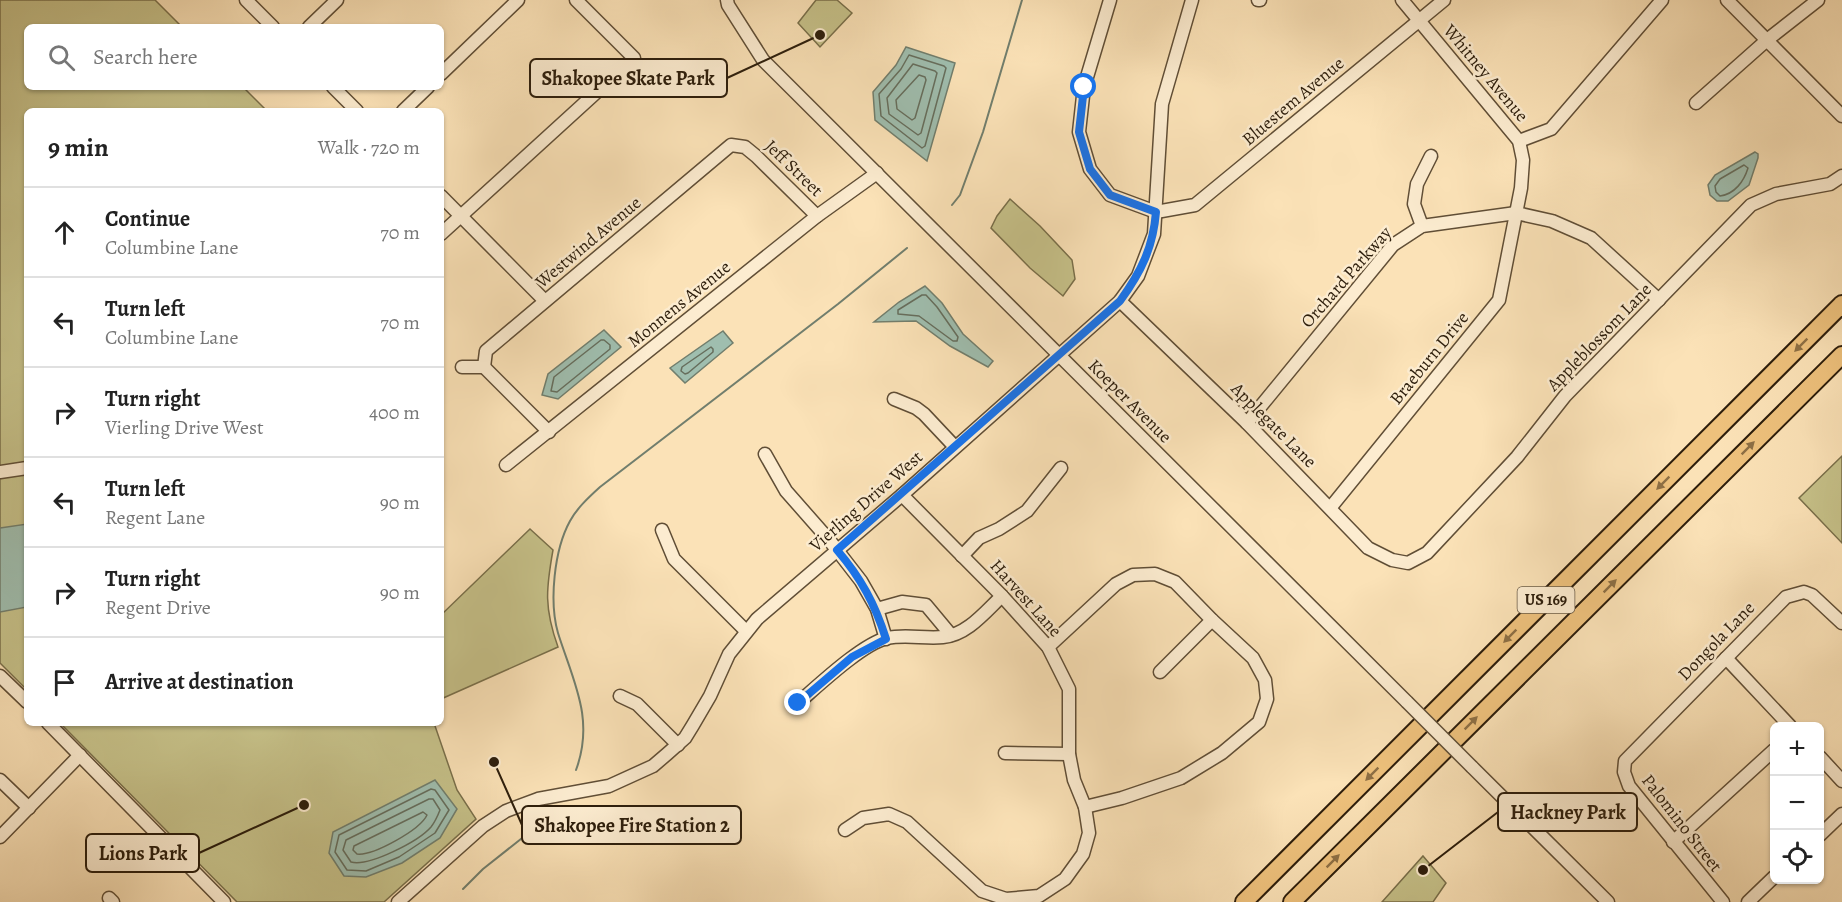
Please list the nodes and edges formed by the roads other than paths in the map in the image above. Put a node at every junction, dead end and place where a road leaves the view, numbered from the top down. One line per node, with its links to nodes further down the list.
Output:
1 (246, 0): 14 (street)
2 (337, 0): 15 (street)
3 (518, 0): 17 (street)
4 (576, 0): 33 (street)
5 (727, 0): 27 (street, Koeper Avenue)
6 (1110, 0): 30 (street)
7 (1192, 0): 30 (street, Vierling Drive West)
8 (1402, 0): 13 (street, Whitney Avenue)
9 (1444, 0): 13 (street, Bluestem Avenue)
10 (1662, 0): 24 (street)
11 (1727, 0): 16 (street)
12 (1818, 0): 16 (street)
13 (1419, 20): 24 (street, Whitney Avenue); 30 (street, Bluestem Avenue)
14 (270, 24)
15 (312, 24)
16 (1767, 40): 20 (street); 23 (street)
17 (444, 71)
18 (336, 90): 21 (street)
19 (425, 90): 22 (street)
20 (1696, 104)
21 (354, 108)
22 (406, 108)
23 (1842, 116)
24 (1520, 141): 31 (street, Whitney Avenue)
25 (745, 147): 32 (street, Jeff Street); 37 (street, Westwind Avenue)
26 (1431, 156): 34 (street)
27 (877, 173): 32 (street, Monnens Avenue); 41 (street, Koeper Avenue)
28 (1842, 176): 36 (street, Appleblossom Lane)
29 (444, 199): 33 (street)
30 (1156, 212): 38 (street, Vierling Drive West)
31 (1516, 213): 34 (street, Orchard Parkway); 36 (street, Orchard Parkway); 54 (street, Braeburn Drive)
32 (817, 216): 46 (street, Monnens Avenue)
33 (461, 217): 35 (street); 37 (street)
34 (1422, 226): 45 (street, Orchard Parkway)
35 (444, 231)
36 (1659, 300): 58 (street, Appleblossom Lane)
37 (545, 301): 43 (street, Westwind Avenue)
38 (1120, 301): 41 (street, Vierling Drive West); 45 (street, Applegate Lane)
39 (1842, 304): 92 (highway, US 169, one-way to 92)
40 (1842, 355): 95 (highway, US 169, one-way to 40)
41 (1059, 356): 47 (street, Vierling Drive West); 96 (street, Koeper Avenue, bridge)
42 (462, 367): 43 (street)
43 (484, 367): 46 (street)
44 (894, 399): 47 (street)
45 (1247, 423): 54 (street, Applegate Lane)
46 (549, 432): 49 (street, Monnens Avenue)
47 (955, 447): 53 (street, Vierling Drive West)
48 (765, 454): 56 (street)
49 (506, 465)
50 (24, 468): 52 (street)
51 (1061, 468): 57 (street)
52 (0, 472)
53 (902, 495): 56 (street, Vierling Drive West); 57 (street, Harvest Lane)
54 (1331, 507): 58 (street, Applegate Lane)
55 (662, 530): 63 (street)
56 (837, 550): 60 (street); 63 (street, Vierling Drive West)
57 (962, 556): 59 (street, Harvest Lane)
58 (1408, 563)
59 (1002, 596): 64 (street); 66 (street, Harvest Lane)
60 (877, 609): 64 (street); 65 (street)
61 (1212, 620): 66 (street); 68 (street); 84 (street)
62 (1842, 623): 67 (street, Dongola Lane)
63 (746, 631): 75 (street, Vierling Drive West)
64 (951, 635): 65 (street)
65 (886, 639): 72 (street)
66 (1048, 647): 77 (street, Harvest Lane)
67 (1726, 658): 73 (street); 80 (street, Dongola Lane)
68 (1160, 672)
69 (0, 676): 71 (street)
70 (620, 696): 75 (street)
71 (24, 699)
72 (798, 703)
73 (1786, 722)
74 (51, 726): 79 (street)
75 (678, 745): 94 (street, Vierling Drive West)
76 (1005, 753): 77 (street)
77 (1069, 754): 84 (street, Harvest Lane)
78 (1770, 754): 90 (street)
79 (80, 755): 85 (street); 93 (street)
80 (1625, 761): 90 (street, Palomino Street)
81 (1824, 761): 83 (street)
82 (0, 780): 85 (street)
83 (1842, 781)
84 (1085, 807): 87 (street, Harvest Lane)
85 (29, 808): 89 (street)
86 (1842, 814): 88 (street)
87 (845, 830)
88 (1824, 831)
89 (0, 837)
90 (1673, 842): 97 (street, Palomino Street)
91 (1770, 881): 98 (street)
92 (1246, 900)
93 (224, 902)
94 (398, 902)
95 (1292, 902)
96 (1608, 902)
97 (1723, 902)
98 (1748, 902)

